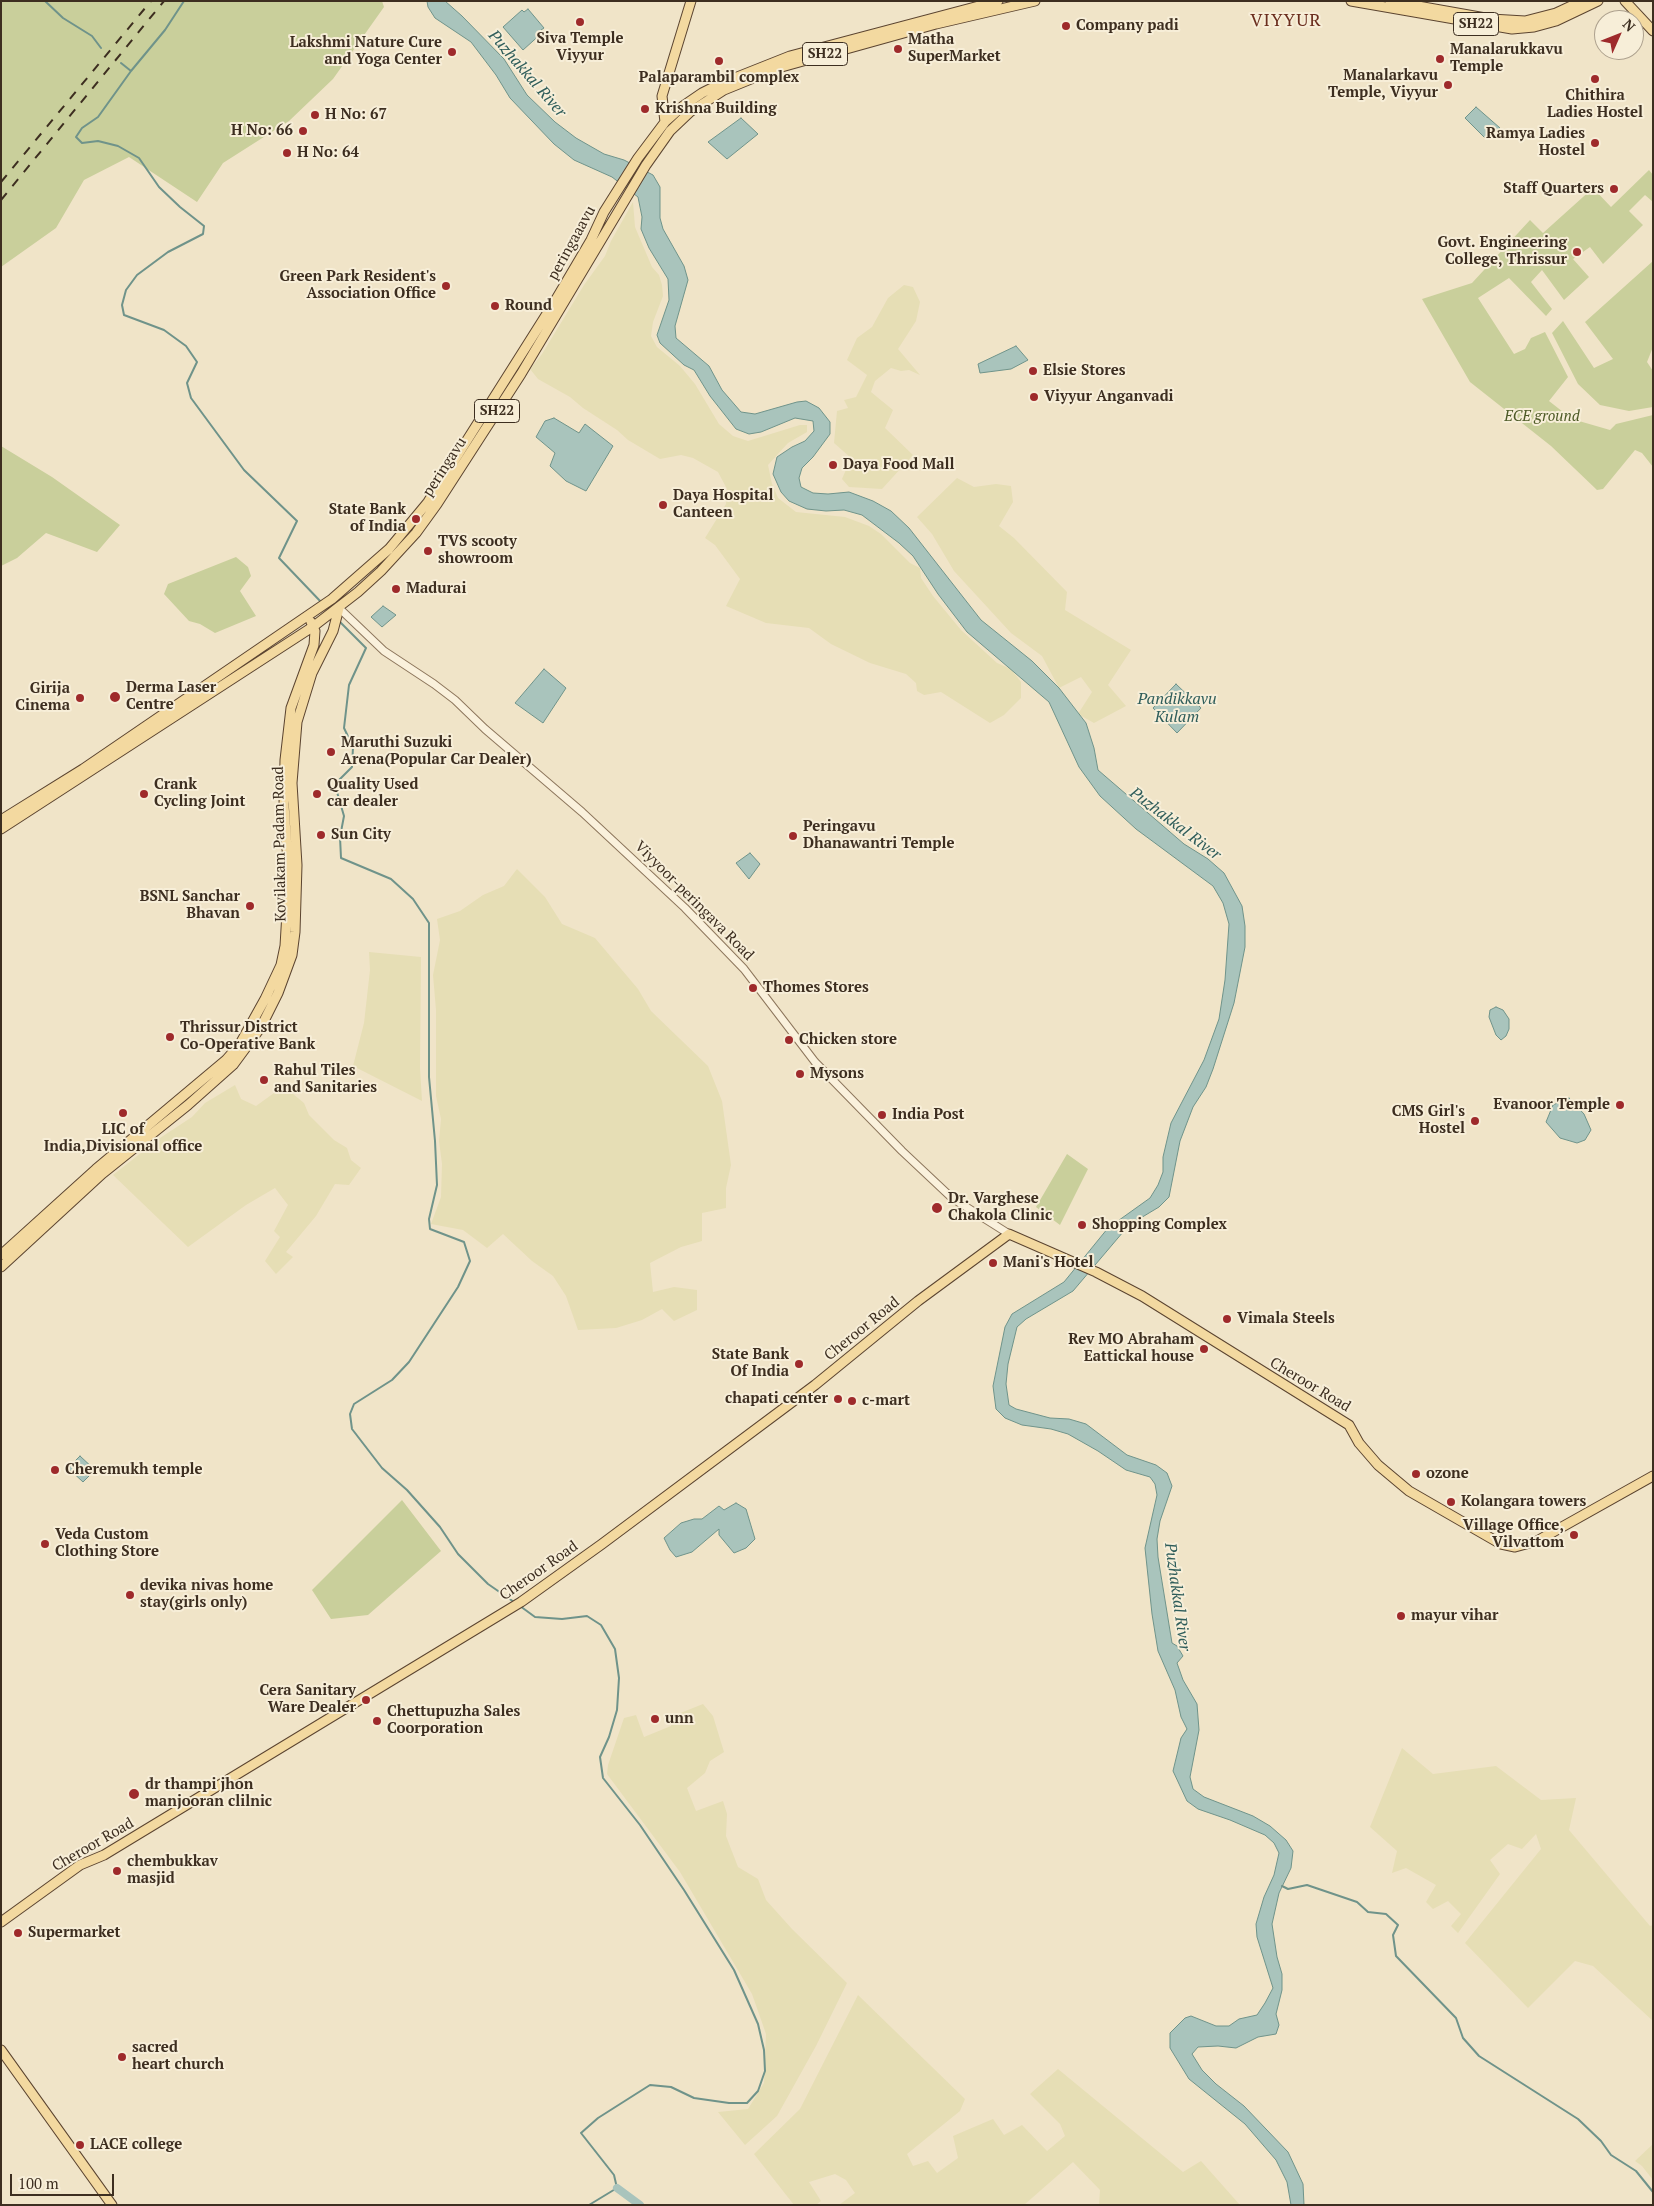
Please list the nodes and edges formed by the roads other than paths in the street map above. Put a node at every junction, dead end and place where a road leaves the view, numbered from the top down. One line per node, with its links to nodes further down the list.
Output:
1 (691, 1): 11 (main road)
2 (998, 1): 11 (main road, SH22)
3 (1035, 1): 11 (main road, SH22)
4 (1351, 1): 9 (main road, SH22)
5 (1390, 1): 9 (main road, SH22)
6 (1582, 1): 9 (main road, SH22)
7 (1598, 1): 9 (main road, SH22)
8 (1625, 1): 10 (main road)
9 (1473, 20)
10 (1653, 31)
11 (669, 125): 12 (main road, peringaaavu / SH22); 13 (main road, peringavu / SH22)
12 (331, 600): 13 (main road); 14 (main road, SH22)
13 (338, 609): 15 (main road, Kovilakam Padam Road); 19 (street, Viyyoor-peringava Road)
14 (307, 616): 16 (main road); 17 (main road, SH22)
15 (332, 619): 16 (main road); 21 (main road, Kovilakam Padam Road)
16 (314, 626): 18 (main road); 20 (main road, Kovilakam Padam Road)
17 (1, 820)
18 (1, 829)
19 (1009, 1234): 22 (main road, Cheroor Road); 23 (main road, Cheroor Road)
20 (1, 1255)
21 (1, 1267)
22 (1653, 1476)
23 (1, 1922)
24 (1, 2050): 25 (main road)
25 (112, 2205)

